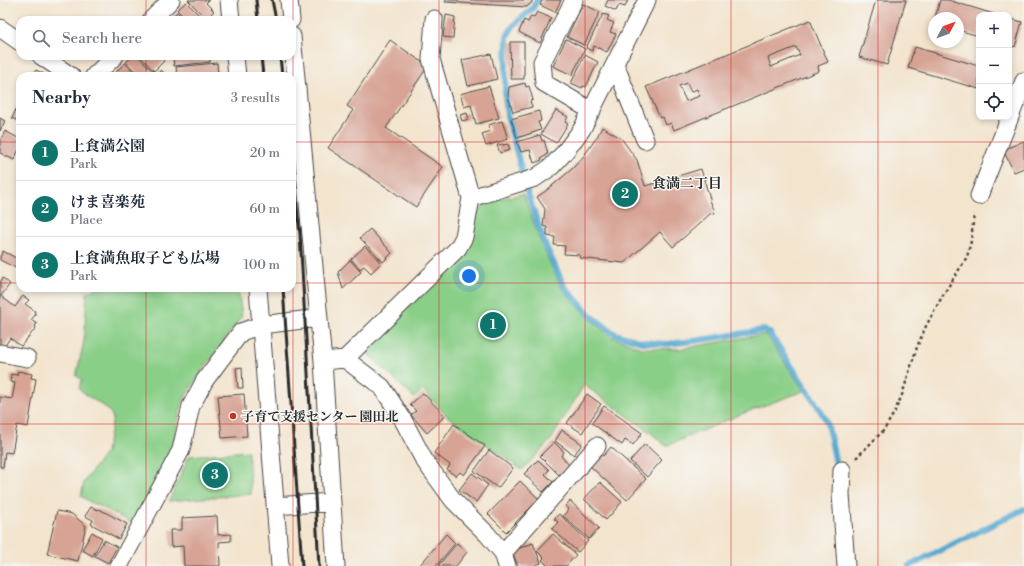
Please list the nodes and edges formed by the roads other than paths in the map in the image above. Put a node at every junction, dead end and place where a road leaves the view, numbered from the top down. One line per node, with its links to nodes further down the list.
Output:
1 (171, 0): 6 (street)
2 (229, 0): 7 (street)
3 (289, 0): 8 (street)
4 (574, 0): 23 (street)
5 (647, 0): 16 (street)
6 (155, 16)
7 (231, 16)
8 (290, 16)
9 (434, 19): 26 (street)
10 (0, 28): 11 (street)
11 (16, 39)
12 (47, 60): 17 (street)
13 (111, 60): 18 (street)
14 (235, 60): 19 (street)
15 (294, 60): 20 (street)
16 (615, 64): 23 (street); 24 (street)
17 (65, 72)
18 (98, 72)
19 (237, 72)
20 (295, 72)
21 (296, 78): 28 (street)
22 (1024, 81): 25 (street)
23 (592, 111): 26 (street)
24 (645, 140)
25 (979, 196)
26 (471, 198): 32 (street)
27 (255, 292): 29 (street)
28 (319, 318): 29 (street); 33 (street)
29 (261, 325): 37 (street); 39 (street)
30 (0, 352): 31 (street)
31 (27, 358)
32 (345, 359): 33 (street); 38 (street)
33 (323, 361): 36 (street)
34 (597, 446): 38 (street)
35 (842, 470): 42 (street)
36 (332, 502): 37 (street); 41 (street)
37 (275, 506): 40 (street)
38 (505, 560)
39 (119, 566)
40 (280, 566)
41 (336, 566)
42 (846, 566)

